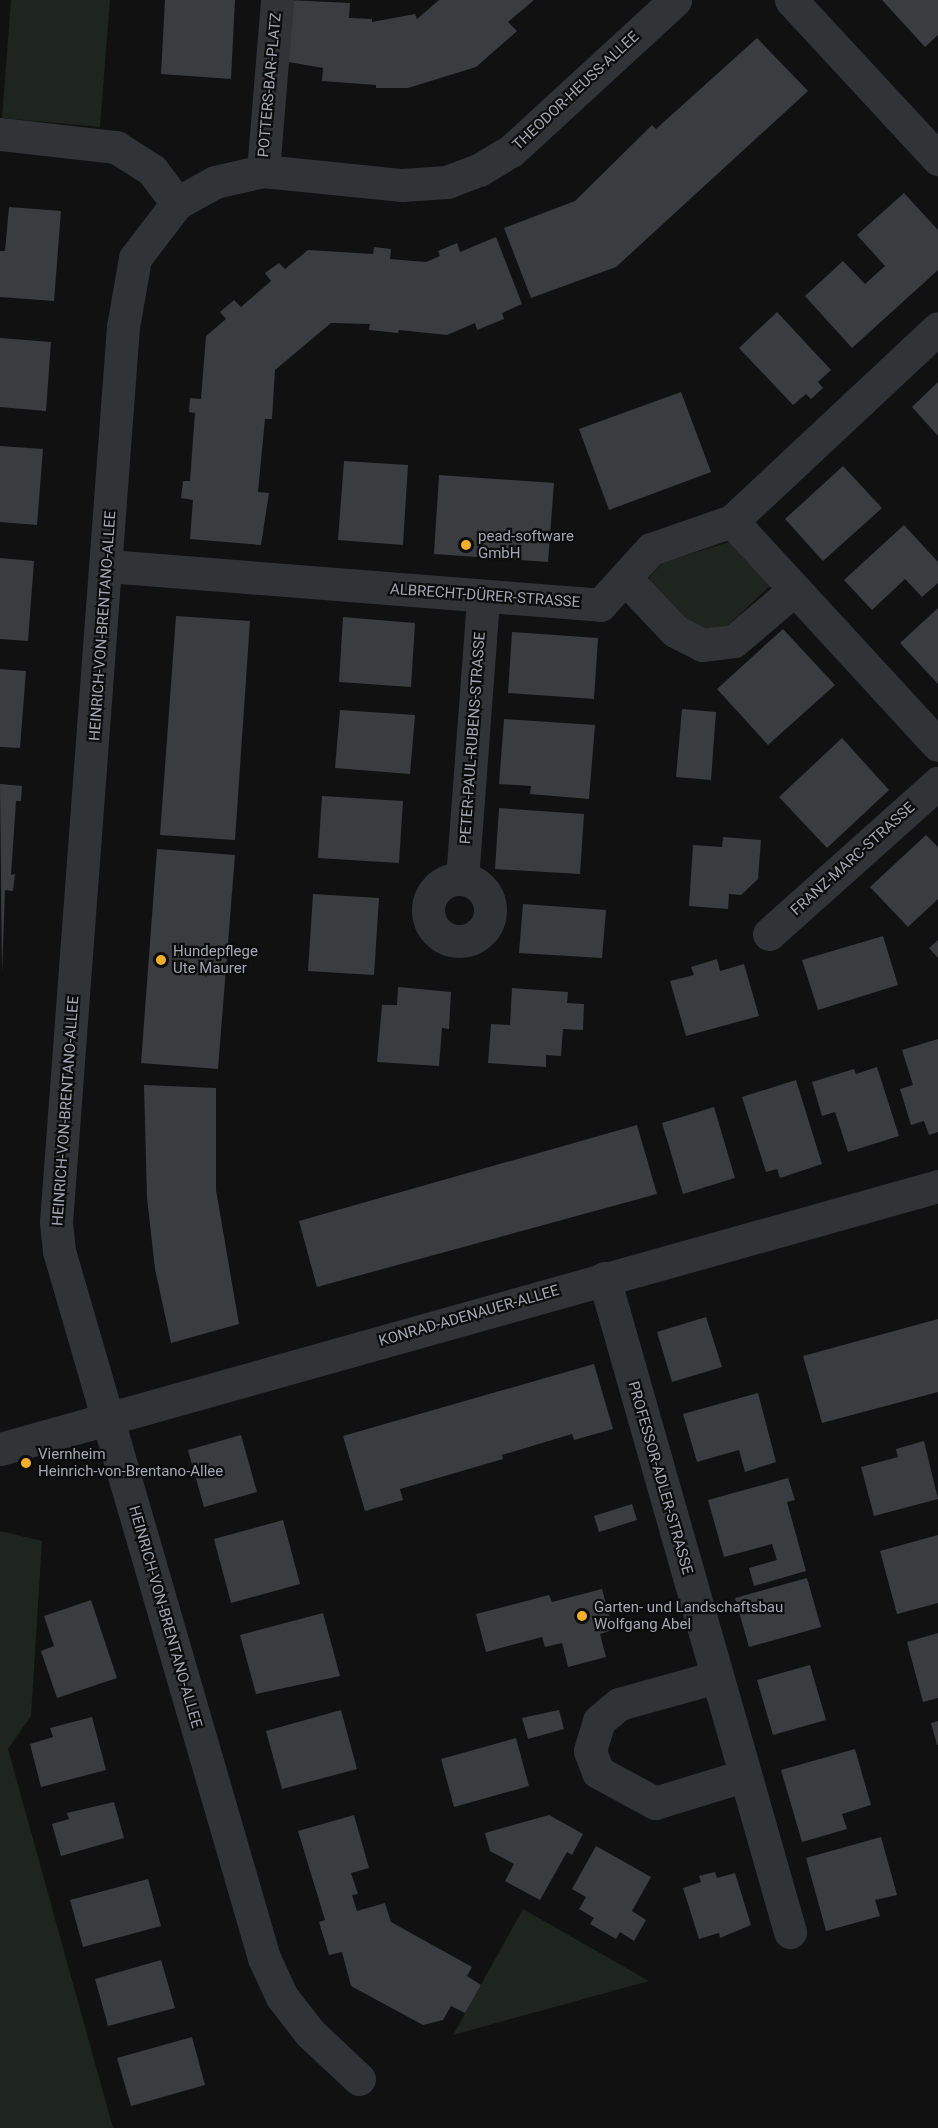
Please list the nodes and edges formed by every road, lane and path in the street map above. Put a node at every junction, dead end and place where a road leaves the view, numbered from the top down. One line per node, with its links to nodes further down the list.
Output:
1 (277, 0): 6 (street, POTTERS-BAR-PLATZ)
2 (675, 0): 6 (street, THEODOR-HEUSS-ALLEE)
3 (791, 0): 5 (street)
4 (0, 134): 7 (street)
5 (938, 159)
6 (263, 171): 7 (street, THEODOR-HEUSS-ALLEE)
7 (177, 203): 10 (street, HEINRICH-VON-BRENTANO-ALLEE)
8 (938, 328): 9 (street, ALBRECHT-DÜRER-STRASSE)
9 (732, 520): 11 (street, ALBRECHT-DÜRER-STRASSE); 12 (street)
10 (108, 566): 13 (street, ALBRECHT-DÜRER-STRASSE); 20 (street, HEINRICH-VON-BRENTANO-ALLEE)
11 (626, 579): 12 (street); 13 (street, ALBRECHT-DÜRER-STRASSE)
12 (794, 590): 14 (street)
13 (483, 597): 16 (street, PETER-PAUL-RUBENS-STRASSE)
14 (938, 746)
15 (938, 783): 17 (street, FRANZ-MARC-STRASSE)
16 (462, 879)
17 (769, 934)
18 (938, 1186): 19 (street, KONRAD-ADENAUER-ALLEE)
19 (604, 1278): 20 (street, KONRAD-ADENAUER-ALLEE); 22 (street, PROFESSOR-ADLER-STRASSE)
20 (107, 1417): 21 (street, KONRAD-ADENAUER-ALLEE); 25 (street, HEINRICH-VON-BRENTANO-ALLEE)
21 (0, 1449)
22 (716, 1677): 23 (street, PROFESSOR-ADLER-STRASSE); 23 (street)
23 (743, 1776): 24 (street, PROFESSOR-ADLER-STRASSE)
24 (790, 1932)
25 (359, 2079)

